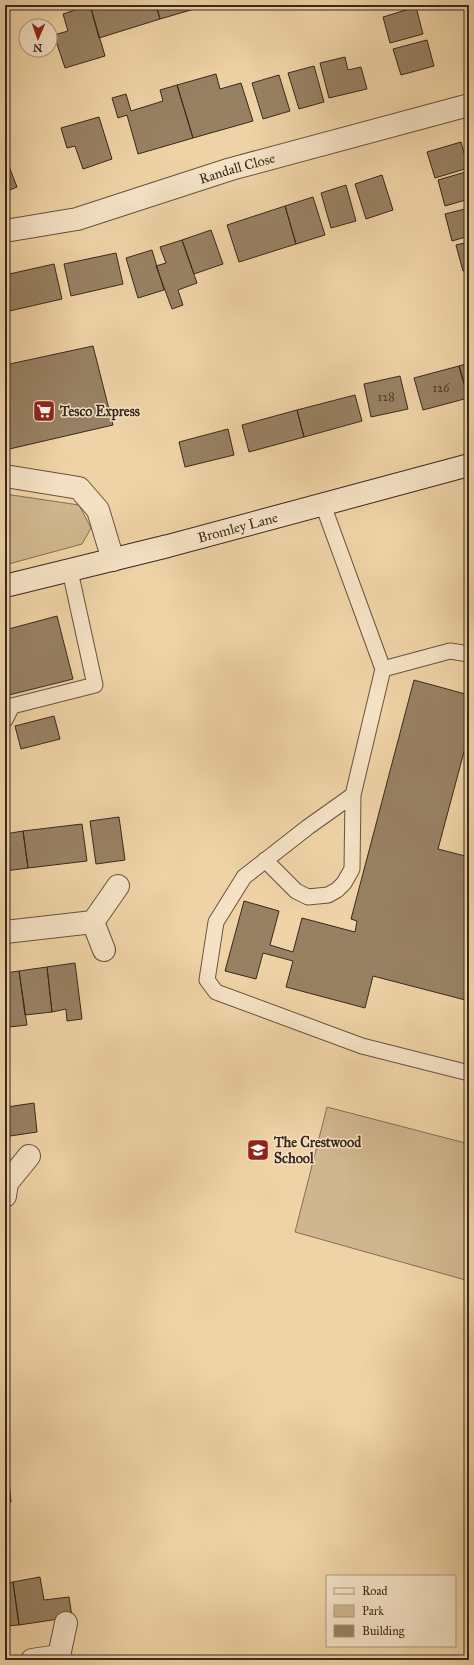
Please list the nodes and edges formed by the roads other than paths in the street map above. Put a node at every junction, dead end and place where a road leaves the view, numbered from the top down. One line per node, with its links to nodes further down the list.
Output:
1 (469, 105): 2 (street, Randall Close)
2 (5, 231)
3 (469, 465): 5 (street, Bromley Lane)
4 (5, 476): 6 (street)
5 (323, 505): 6 (street, Bromley Lane); 10 (lane)
6 (113, 560): 7 (street, Bromley Lane)
7 (70, 571): 8 (street, Bromley Lane); 11 (lane)
8 (5, 586)
9 (469, 654): 10 (lane)
10 (383, 669): 12 (lane)
11 (5, 720)
12 (353, 795): 13 (lane); 13 (lane)
13 (265, 860): 18 (lane)
14 (118, 886): 15 (street)
15 (93, 922): 16 (street); 17 (street)
16 (5, 932)
17 (104, 950)
18 (469, 1073)
19 (29, 1156): 20 (street)
20 (6, 1187)
21 (66, 1623): 22 (street)
22 (61, 1658): 23 (street)
23 (32, 1660)

